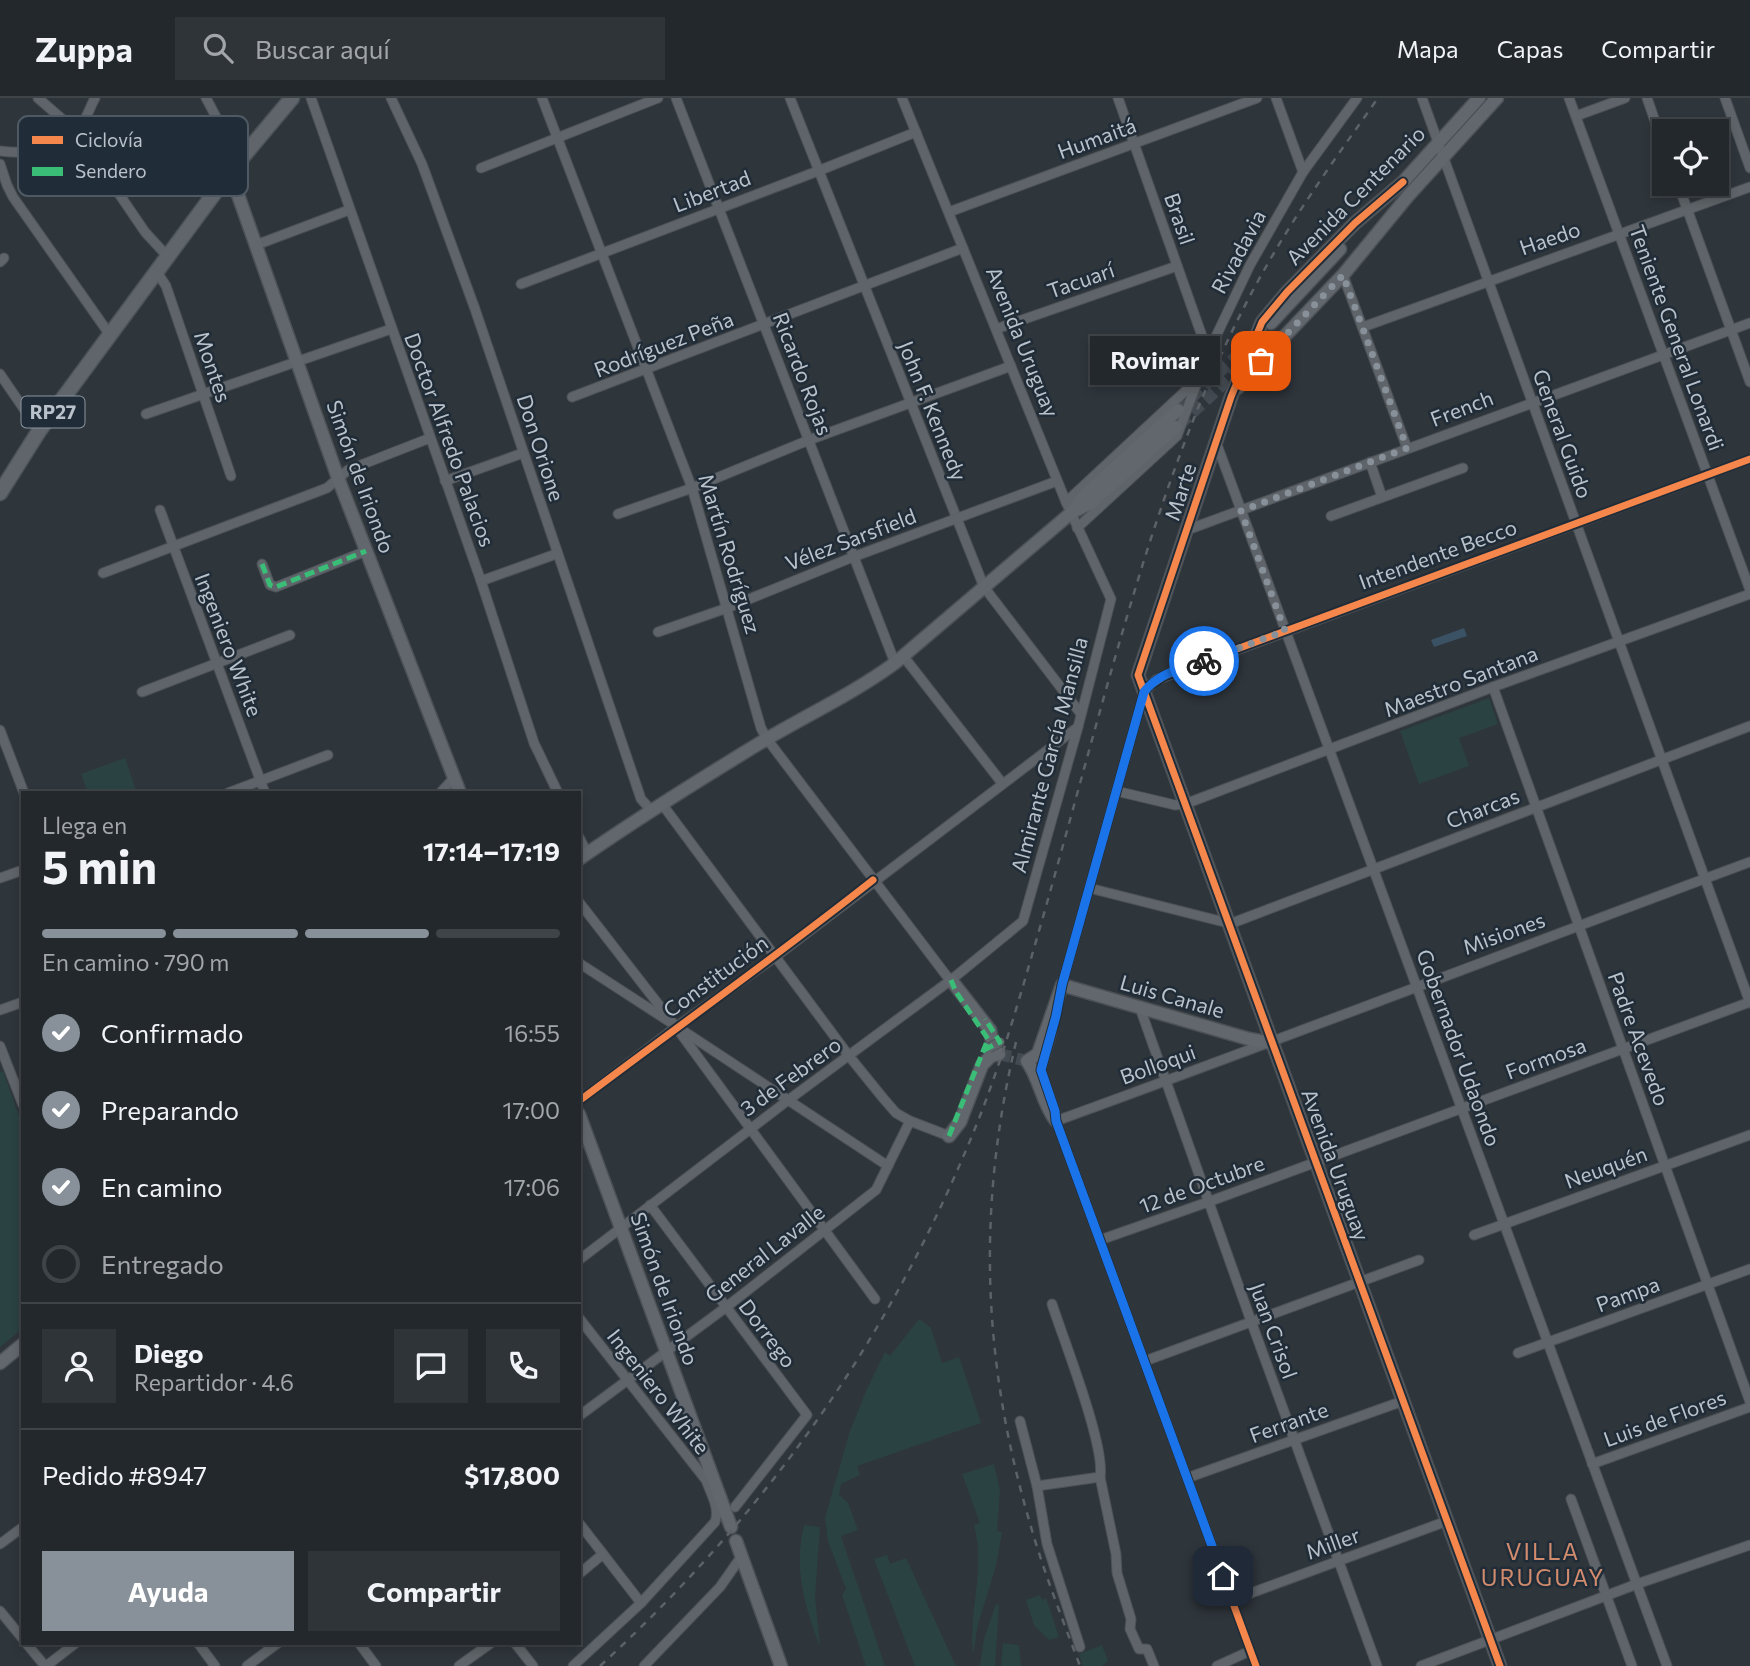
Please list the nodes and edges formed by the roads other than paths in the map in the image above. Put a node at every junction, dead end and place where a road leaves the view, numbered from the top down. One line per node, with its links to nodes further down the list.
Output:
1 (38, 98): 23 (street)
2 (95, 98): 24 (street)
3 (206, 98): 25 (street, Simón de Iriondo)
4 (292, 98): 32 (main road, RP27)
5 (311, 98): 48 (street, Doctor Alfredo Palacios)
6 (391, 98): 91 (street, Don Orione)
7 (542, 98): 29 (street, Martín Rodríguez)
8 (658, 98): 29 (street)
9 (676, 98): 47 (street, Ricardo Rojas)
10 (790, 98): 39 (street, John F. Kennedy)
11 (902, 98): 28 (street, Avenida Uruguay)
12 (1118, 98): 31 (street, Brasil)
13 (1257, 98): 31 (street, Humaitá)
14 (1276, 98): 40 (street)
15 (1357, 98): 40 (street, Rivadavia)
16 (1422, 98): 30 (street, General Guido)
17 (1479, 98): 30 (street, Avenida Centenario)
18 (1497, 98): 35 (street, Avenida Centenario)
19 (1569, 98): 26 (street, Teniente General Lonardi)
20 (1625, 98): 26 (street)
21 (1647, 98): 27 (street)
22 (1725, 98): 38 (street)
23 (59, 116)
24 (85, 116)
25 (214, 116)
26 (1576, 116): 51 (street, Teniente General Lonardi)
27 (1654, 119)
28 (916, 132): 39 (street, Libertad); 50 (street, Avenida Uruguay)
29 (557, 137): 37 (street); 54 (street, Martín Rodríguez)
30 (1438, 143): 35 (street, General Guido); 71 (street, Avenida Centenario)
31 (1134, 144): 50 (street, Humaitá); 56 (street, Brasil)
32 (248, 150)
33 (0, 151): 34 (street)
34 (18, 152)
35 (1443, 158): 45 (street, Avenida Centenario); 59 (street, General Guido)
36 (0, 164): 68 (street)
37 (481, 168)
38 (1750, 168)
39 (818, 171): 47 (street, Libertad); 61 (street, John F. Kennedy)
40 (1303, 172): 69 (street, Rivadavia)
41 (1750, 187): 49 (street, Haedo)
42 (121, 196): 55 (street)
43 (213, 196): 55 (main road, RP27)
44 (243, 196): 52 (street, Simón de Iriondo)
45 (1408, 196): 58 (street, Avenida Centenario); 71 (street)
46 (1682, 196): 49 (street)
47 (719, 208): 54 (street, Libertad); 63 (street, Ricardo Rojas)
48 (349, 210): 52 (street); 65 (street, Doctor Alfredo Palacios)
49 (1687, 210): 51 (street, Haedo); 67 (street)
50 (948, 212): 53 (street, Avenida Uruguay)
51 (1619, 234): 59 (street, Haedo); 70 (street, Teniente General Lonardi)
52 (256, 245): 72 (street, Simón de Iriondo)
53 (963, 248): 61 (street, Rodríguez Peña); 66 (street, Avenida Uruguay)
54 (602, 254): 60 (street, Libertad); 74 (street, Martín Rodríguez)
55 (168, 257): 57 (main road, RP27)
56 (1177, 266): 66 (street, Tacuarí); 69 (street, Brasil)
57 (157, 271): 68 (main road, RP27); 78 (street, Montes)
58 (1343, 275): 64 (street); 71 (street, Avenida Centenario)
59 (1488, 280): 64 (street, Haedo); 81 (street, General Guido)
60 (520, 284)
61 (864, 285): 63 (street, Rodríguez Peña); 82 (street, John F. Kennedy)
62 (1750, 323): 67 (street, French)
63 (764, 325): 74 (street, Rodríguez Peña); 88 (street, Ricardo Rojas)
64 (1363, 327): 90 (street)
65 (391, 329): 72 (street); 87 (street, Doctor Alfredo Palacios)
66 (996, 329): 73 (street, Avenida Uruguay)
67 (1730, 330): 70 (street, French); 77 (street)
68 (110, 335): 85 (main road, RP27)
69 (1208, 352): 76 (street, Rivadavia)
70 (1662, 354): 81 (street, French); 95 (street, Teniente General Lonardi)
71 (1255, 356): 80 (street, Avenida Centenario)
72 (297, 360): 78 (street); 97 (street, Simón de Iriondo)
73 (1011, 366): 82 (street); 99 (street, Avenida Uruguay)
74 (647, 370): 79 (street, Rodríguez Peña); 100 (street, Martín Rodríguez)
75 (0, 374): 85 (street)
76 (1196, 381): 86 (street, Rivadavia); 103 (street)
77 (1750, 382)
78 (202, 394): 84 (street); 96 (street, Montes)
79 (572, 397)
80 (1231, 397): 89 (street, Marte)
81 (1532, 401): 90 (street, French); 109 (street, General Guido)
82 (911, 403): 88 (street); 108 (street, John F. Kennedy)
83 (1178, 410): 103 (street)
84 (146, 414)
85 (39, 431): 101 (main road, RP27)
86 (1177, 432): 103 (street); 110 (street)
87 (430, 438): 97 (street); 98 (street, Doctor Alfredo Palacios)
88 (809, 440): 100 (street); 115 (street, Ricardo Rojas)
89 (1216, 442): 105 (street, Gobernador Udaondo); 111 (street, Marte)
90 (1407, 448): 93 (street, French)
91 (523, 453): 98 (street); 114 (street, Don Orione)
92 (1750, 459): 95 (street, Intendente Becco)
93 (1370, 462): 102 (street); 105 (street, French)
94 (1463, 468): 102 (street)
95 (1707, 475): 109 (street, Intendente Becco); 120 (street, Teniente General Lonardi)
96 (231, 476)
97 (338, 478): 112 (street); 113 (street, Simón de Iriondo)
98 (445, 481): 118 (street, Doctor Alfredo Palacios)
99 (1057, 481): 103 (street, Avenida Uruguay); 108 (street, Vélez Sarsfield)
100 (692, 488): 106 (street); 122 (street, Martín Rodríguez)
101 (0, 493)
102 (1382, 497): 107 (street)
103 (1068, 507): 110 (street, Avenida Uruguay); 119 (street)
104 (160, 510): 112 (street, Ingeniero White)
105 (1241, 511): 111 (street, French); 123 (street, Gobernador Udaondo)
106 (618, 514)
107 (1331, 516)
108 (956, 518): 115 (street, Vélez Sarsfield); 119 (street, John F. Kennedy)
109 (1575, 523): 123 (street, Intendente Becco); 126 (street, General Guido)
110 (1077, 528): 121 (street, Avenida Uruguay)
111 (1187, 530): 129 (street, Marte)
112 (173, 547): 117 (street); 128 (street, Ingeniero White)
113 (366, 551): 116 (street); 141 (street, Simón de Iriondo)
114 (556, 554): 118 (street); 152 (street, Don Orione)
115 (853, 557): 122 (street, Vélez Sarsfield); 127 (street, Ricardo Rojas)
116 (262, 564)
117 (103, 573)
118 (481, 580): 149 (street, Doctor Alfredo Palacios)
119 (984, 587): 127 (street); 133 (street, John F. Kennedy)
120 (1750, 592): 126 (street, Maestro Santana)
121 (1111, 599): 133 (street, Almirante García Mansilla)
122 (727, 608): 124 (street, Vélez Sarsfield); 137 (street, Martín Rodríguez)
123 (1285, 631): 132 (street, Intendente Becco); 138 (street, Gobernador Udaondo)
124 (658, 632)
125 (290, 635): 128 (street)
126 (1618, 641): 130 (street, Maestro Santana); 140 (street, General Guido)
127 (899, 660): 137 (street); 143 (street, Ricardo Rojas)
128 (216, 663): 131 (street); 142 (street, Ingeniero White)
129 (1138, 676): 132 (street, Avenida Uruguay)
130 (1493, 687): 138 (street, Maestro Santana); 153 (street, Padre Acevedo)
131 (142, 692)
132 (1144, 692): 150 (street); 151 (street, Avenida Uruguay)
133 (1081, 714): 135 (street, Almirante García Mansilla)
134 (1750, 726): 140 (street, Charcas)
135 (1078, 727): 143 (street, Constitución); 163 (street, Almirante García Mansilla)
136 (0, 730): 144 (street)
137 (767, 739): 152 (street); 160 (street, Martín Rodríguez)
138 (1329, 750): 151 (street, Maestro Santana); 157 (street, Gobernador Udaondo)
139 (328, 755): 142 (street)
140 (1661, 759): 153 (street, Charcas); 159 (street, General Guido)
141 (454, 778): 147 (street); 148 (street, Simón de Iriondo)
142 (260, 780): 145 (street); 146 (street, Ingeniero White)
143 (1002, 783): 160 (street, Constitución)
144 (23, 791)
145 (233, 791)
146 (264, 791)
147 (442, 791)
148 (459, 791)
149 (557, 791)
150 (1116, 791): 151 (street); 161 (street)
151 (1185, 804): 164 (street, Avenida Uruguay)
152 (657, 807): 154 (street); 166 (street, Don Orione)
153 (1536, 807): 157 (street, Charcas); 165 (street, Padre Acevedo)
154 (583, 856)
155 (1750, 862): 159 (street, Misiones)
156 (21, 871): 158 (street)
157 (1373, 871): 164 (street, Charcas); 170 (street, Gobernador Udaondo)
158 (0, 878)
159 (1705, 879): 165 (street, Misiones); 172 (street, General Guido)
160 (873, 880): 166 (street, Constitución); 168 (street, Martín Rodríguez)
161 (1089, 888): 164 (street); 169 (street)
162 (581, 905): 176 (street)
163 (1023, 921): 168 (street, 3 de Febrero)
164 (1228, 923): 177 (street, Avenida Uruguay)
165 (1579, 925): 170 (street, Misiones); 180 (street, Padre Acevedo)
166 (775, 957): 176 (street, Constitución); 181 (street, Don Orione)
167 (581, 964): 176 (street)
168 (951, 980): 179 (street, Martín Rodríguez); 179 (street, Martín Rodríguez, bridge); 181 (street, 3 de Febrero); 192 (street)
169 (1062, 985): 171 (street); 174 (street, Luis Canale)
170 (1416, 985): 177 (street, Misiones); 186 (street, Gobernador Udaondo)
171 (1058, 1000): 189 (street); 189 (street)
172 (1750, 1002): 180 (street, Formosa)
173 (21, 1003): 175 (street)
174 (1140, 1008): 177 (street, Luis Canale); 182 (street, Juan Crisol)
175 (0, 1010)
176 (677, 1027): 183 (street, Constitución); 184 (street); 190 (street)
177 (1272, 1043): 182 (street, Bolloqui); 193 (street, Avenida Uruguay)
178 (0, 1046): 185 (street)
179 (987, 1049): 192 (street)
180 (1623, 1049): 186 (street, Formosa); 195 (street, Padre Acevedo)
181 (849, 1056): 184 (street, 3 de Febrero); 188 (street, Don Orione)
182 (1165, 1081): 189 (street, Bolloqui); 196 (street, Juan Crisol)
183 (581, 1099)
184 (789, 1099): 190 (street, 3 de Febrero); 194 (street)
185 (21, 1100)
186 (1461, 1109): 193 (street, Formosa); 198 (street, Gobernador Udaondo)
187 (581, 1119): 199 (street, Simón de Iriondo)
188 (910, 1121): 192 (street, Don Orione); 194 (street, General Lavalle)
189 (1056, 1121): 202 (street)
190 (749, 1129): 197 (street, 3 de Febrero); 200 (street)
191 (1750, 1135): 195 (street, Neuquén)
192 (949, 1136)
193 (1316, 1163): 196 (street, 12 de Octubre); 206 (street, Avenida Uruguay)
194 (888, 1166): 200 (street, General Lavalle)
195 (1665, 1166): 198 (street, Neuquén); 207 (street, Padre Acevedo)
196 (1208, 1202): 202 (street, 12 de Octubre); 212 (street, Juan Crisol)
197 (650, 1205): 199 (street, 3 de Febrero); 210 (street, Dorrego)
198 (1505, 1224): 201 (street, Neuquén); 213 (street, Gobernador Udaondo)
199 (621, 1227): 203 (street, 3 de Febrero); 215 (street, Simón de Iriondo)
200 (824, 1231): 208 (street); 210 (street, General Lavalle)
201 (1474, 1235)
202 (1100, 1240): 217 (street)
203 (581, 1258)
204 (1419, 1259): 206 (street)
205 (1750, 1269): 207 (street, Pampa)
206 (1359, 1281): 212 (street); 220 (street, Avenida Uruguay)
207 (1708, 1284): 213 (street, Pampa); 221 (street, Padre Acevedo)
208 (875, 1299)
209 (1052, 1304): 226 (street)
210 (725, 1308): 215 (street, General Lavalle); 231 (street, Dorrego)
211 (581, 1321): 219 (street, Ingeniero White)
212 (1251, 1321): 217 (street); 224 (street, Juan Crisol)
213 (1547, 1342): 216 (street, Pampa); 225 (street, Gobernador Udaondo)
214 (21, 1346): 218 (street)
215 (666, 1351): 219 (street, General Lavalle); 228 (street, Simón de Iriondo)
216 (1517, 1353)
217 (1144, 1362): 227 (street)
218 (0, 1363)
219 (626, 1381): 222 (street, General Lavalle); 228 (street, Ingeniero White)
220 (1403, 1401): 224 (street, Ferrante); 232 (street, Avenida Uruguay)
221 (1750, 1405): 225 (street, Luis de Flores)
222 (581, 1415)
223 (1020, 1421): 229 (street)
224 (1294, 1440): 227 (street, Ferrante); 241 (street, Juan Crisol)
225 (1592, 1464): 243 (street, Gobernador Udaondo)
226 (1100, 1477): 229 (street); 269 (street)
227 (1187, 1478): 245 (street)
228 (709, 1479): 234 (street); 246 (street, Simón de Iriondo)
229 (1037, 1486): 257 (street)
230 (1571, 1499): 244 (street)
231 (735, 1507)
232 (1447, 1521): 241 (street, Miller); 249 (street, Avenida Uruguay)
233 (581, 1526): 239 (street)
234 (731, 1527)
235 (21, 1528): 237 (street)
236 (736, 1541): 240 (street)
237 (0, 1544)
238 (1750, 1545): 243 (street)
239 (603, 1554): 242 (street); 246 (street)
240 (741, 1557): 259 (street); 268 (street)
241 (1338, 1561): 245 (street, Miller); 272 (street, Juan Crisol)
242 (581, 1572)
243 (1637, 1584): 244 (street); 276 (street, Gobernador Udaondo)
244 (1606, 1596): 249 (street); 275 (street)
245 (1231, 1600): 258 (street)
246 (641, 1602): 266 (street)
247 (0, 1611): 248 (street)
248 (21, 1637)
249 (1490, 1641): 273 (street); 274 (street, Avenida Uruguay)
250 (28, 1645): 260 (street)
251 (73, 1645): 260 (street)
252 (199, 1645): 261 (street)
253 (275, 1645): 262 (street)
254 (360, 1645): 263 (street)
255 (488, 1645): 264 (street)
256 (517, 1645): 265 (street)
257 (1080, 1647)
258 (1250, 1651): 270 (street); 271 (street)
259 (657, 1661): 267 (street)
260 (46, 1666)
261 (215, 1666)
262 (247, 1666)
263 (376, 1666)
264 (459, 1666)
265 (533, 1666)
266 (573, 1666)
267 (644, 1666)
268 (781, 1666)
269 (1154, 1666)
270 (1217, 1666)
271 (1256, 1666)
272 (1377, 1666)
273 (1421, 1666)
274 (1500, 1666)
275 (1632, 1666)
276 (1667, 1666)

